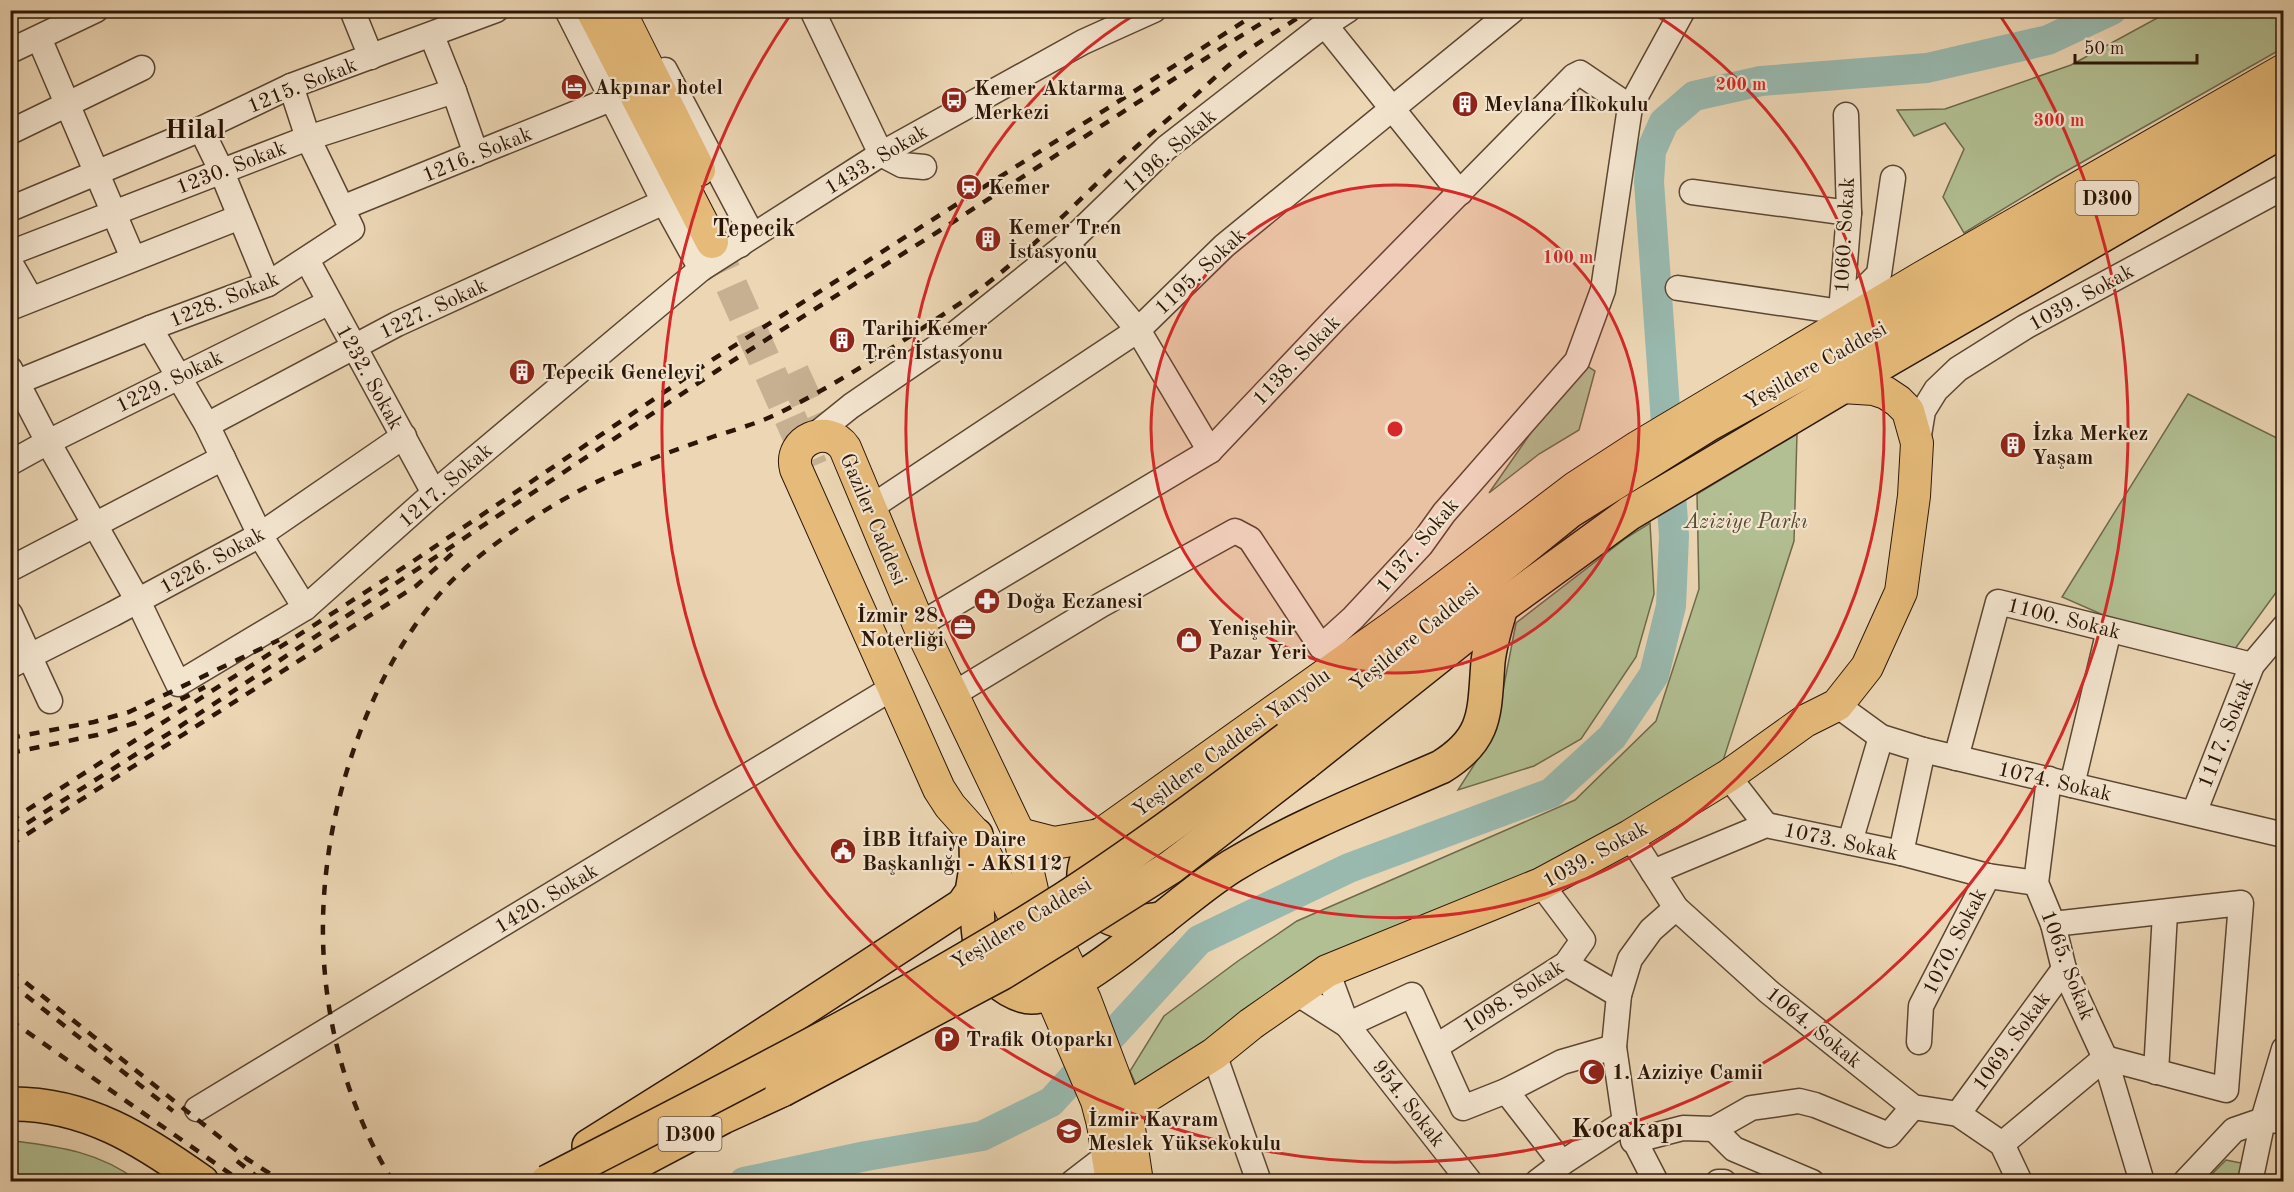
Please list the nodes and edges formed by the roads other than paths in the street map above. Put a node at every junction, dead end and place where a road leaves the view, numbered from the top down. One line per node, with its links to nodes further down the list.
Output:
1 (96, 10): 15 (street)
2 (352, 10): 17 (street)
3 (496, 10): 14 (street, 1215. Sokak)
4 (567, 10): 23 (street)
5 (592, 10): 50 (main road)
6 (619, 10): 50 (main road)
7 (633, 10): 42 (street)
8 (812, 10): 33 (street)
9 (1154, 10): 33 (street, 1433. Sokak)
10 (1348, 10): 13 (street, 1196. Sokak)
11 (1513, 10): 26 (street, 1195. Sokak)
12 (1683, 10): 25 (street, 1137. Sokak)
13 (1325, 26): 26 (street); 49 (street, 1196. Sokak)
14 (432, 36): 17 (street, 1215. Sokak); 21 (street)
15 (39, 38): 16 (street); 24 (street)
16 (10, 51)
17 (371, 57): 20 (street, 1215. Sokak)
18 (142, 68): 24 (street)
19 (2283, 70): 56 (main road)
20 (291, 86): 28 (street, 1215. Sokak); 31 (street, 1228. Sokak)
21 (454, 92): 31 (street, 1230. Sokak); 32 (street)
22 (2283, 96): 56 (highway, Yeşildere Caddesi / D300)
23 (611, 99): 32 (street, 1216. Sokak); 41 (street)
24 (68, 105): 30 (street); 36 (street)
25 (1630, 107): 39 (street, 1138. Sokak); 90 (street, 1137. Sokak)
26 (1392, 108): 39 (street); 61 (street, 1195. Sokak)
27 (1846, 115): 46 (street, 1060. Sokak)
28 (201, 129): 35 (street); 36 (street, 1215. Sokak)
29 (2283, 130): 65 (highway, Yeşildere Caddesi)
30 (10, 132)
31 (308, 138): 35 (street, 1230. Sokak); 43 (street, 1228. Sokak)
32 (476, 154): 43 (street, 1216. Sokak)
33 (881, 154): 34 (street); 48 (street, 1433. Sokak)
34 (924, 167)
35 (221, 170): 45 (street, 1230. Sokak); 47 (street)
36 (96, 172): 44 (street, 1215. Sokak); 45 (street)
37 (1893, 178): 56 (street, 1060. Sokak)
38 (1692, 192): 46 (street)
39 (1460, 193): 70 (street, 1138. Sokak)
40 (2281, 194): 66 (street, 1039. Sokak)
41 (664, 201): 50 (street); 62 (street, 1227. Sokak)
42 (738, 204): 48 (street); 50 (street)
43 (342, 208): 52 (street, 1228. Sokak)
44 (10, 209)
45 (114, 213): 51 (street); 53 (street, 1230. Sokak)
46 (1849, 213): 59 (street, 1060. Sokak)
47 (240, 217): 51 (street); 54 (street)
48 (778, 220): 50 (street, 1433. Sokak)
49 (1067, 244): 61 (street); 71 (street, 1196. Sokak)
50 (721, 248): 75 (street, 1217. Sokak)
51 (133, 258): 57 (street)
52 (307, 260): 54 (street, 1228. Sokak); 58 (street, 1232. Sokak)
53 (11, 261): 57 (street)
54 (268, 284): 60 (street, 1228. Sokak)
55 (1678, 288): 59 (street)
56 (1904, 288): 59 (street, 1060. Sokak); 72 (highway, Yeşildere Caddesi)
57 (21, 303)
58 (328, 303): 62 (street, 1232. Sokak); 63 (street, 1229. Sokak)
59 (1840, 312)
60 (150, 328): 63 (street); 64 (street, 1228. Sokak)
61 (1138, 330): 70 (street); 76 (street, 1195. Sokak)
62 (354, 346): 67 (street, 1227. Sokak); 68 (street, 1232. Sokak)
63 (177, 377): 67 (street); 69 (street, 1229. Sokak)
64 (13, 379): 69 (street)
65 (1842, 387): 66 (main road); 81 (highway, Yeşildere Caddesi)
66 (1916, 411): 92 (main road, 1039. Sokak)
67 (207, 425): 73 (street)
68 (404, 436): 75 (street, 1232. Sokak); 78 (street, 1226. Sokak)
69 (48, 442): 74 (street, 1229. Sokak); 77 (street)
70 (1210, 451): 84 (street, 1138. Sokak)
71 (824, 452): 76 (main road, Gaziler Caddesi); 89 (main road, Gaziler Caddesi); 103 (main road, Gaziler Caddesi); 114 (main road, Gaziler Caddesi)
72 (1642, 456): 95 (highway, Yeşildere Caddesi); 104 (main road, Yeşildere Caddesi Yanyolu)
73 (223, 458): 77 (street); 78 (street)
74 (10, 463)
75 (434, 493): 82 (street, 1217. Sokak)
76 (870, 508): 84 (main road, Gaziler Caddesi)
77 (94, 525): 79 (street); 80 (street)
78 (261, 535): 80 (street, 1226. Sokak); 82 (street)
79 (10, 569)
80 (138, 601): 82 (street, 1217. Sokak); 87 (street, 1226. Sokak)
81 (1502, 607): 95 (highway, Yeşildere Caddesi); 117 (highway)
82 (305, 608)
83 (10, 614): 87 (street)
84 (919, 625): 90 (main road, Gaziler Caddesi)
85 (2283, 627): 88 (street, 1117. Sokak)
86 (2109, 630): 88 (street, 1100. Sokak); 96 (street, 1100. Sokak); 99 (street)
87 (20, 661): 91 (street)
88 (2252, 665): 100 (street, 1117. Sokak)
89 (894, 687): 103 (main road, Gaziler Caddesi); 138 (street, 1420. Sokak)
90 (952, 695): 102 (main road, Gaziler Caddesi)
91 (50, 701)
92 (1837, 705): 93 (street, 1074. Sokak); 97 (main road, 1039. Sokak)
93 (1881, 737): 94 (street, 1074. Sokak); 107 (street)
94 (1923, 750): 96 (street, 1074. Sokak); 108 (street)
95 (1296, 751): 133 (highway, Yeşildere Caddesi, bridge); 150 (highway, Yeşildere Caddesi, bridge)
96 (1956, 758): 98 (street, 1074. Sokak)
97 (1728, 776): 101 (street); 106 (main road, 1039. Sokak)
98 (2049, 779): 99 (street, 1074. Sokak); 112 (street, 1065. Sokak)
99 (2072, 784): 100 (street, 1074. Sokak)
100 (2194, 813): 105 (street, 1074. Sokak)
101 (1766, 825): 107 (street, 1073. Sokak); 110 (street, 1073. Sokak)
102 (1019, 834): 104 (main road, Yeşildere Caddesi Yanyolu); 114 (main road, Gaziler Caddesi)
103 (976, 835): 109 (highway); 122 (main road, Gaziler Caddesi)
104 (1100, 835): 117 (highway)
105 (2283, 835)
106 (1630, 836): 110 (street, 1064. Sokak); 113 (main road, 1039. Sokak)
107 (1850, 842): 108 (street, 1073. Sokak)
108 (1901, 853): 111 (street, 1073. Sokak)
109 (976, 869): 122 (highway); 149 (highway)
110 (1653, 872): 115 (street, 1064. Sokak)
111 (1988, 876): 112 (street, 1073. Sokak); 126 (street, 1070. Sokak)
112 (2036, 883): 118 (street, 1065. Sokak)
113 (1541, 884): 119 (street, 1098. Sokak); 121 (main road, 1039. Sokak)
114 (1032, 890): 122 (main road, Gaziler Caddesi)
115 (1676, 908): 124 (street); 137 (street, 1064. Sokak)
116 (2165, 913): 118 (street); 132 (street); 132 (street)
117 (1162, 919): 122 (highway)
118 (2053, 924): 120 (street, 1065. Sokak)
119 (1566, 964): 124 (street); 127 (street, 1098. Sokak)
120 (2064, 969): 131 (street, 1065. Sokak); 139 (street, 1069. Sokak)
121 (1327, 971): 123 (main road, 1039. Sokak); 125 (street)
122 (1063, 987): 136 (main road, Gaziler Caddesi)
123 (1295, 992): 125 (street); 130 (main road, 1039. Sokak)
124 (1619, 995): 128 (street)
125 (1347, 1025): 127 (street); 156 (street, 954. Sokak)
126 (1919, 1042)
127 (1437, 1046): 134 (street)
128 (1614, 1047): 134 (street); 143 (street)
129 (2283, 1048): 140 (street)
130 (1214, 1054): 136 (main road, 1039. Sokak); 155 (street)
131 (2105, 1058): 132 (street); 144 (street); 163 (street, 1065. Sokak)
132 (2156, 1072)
133 (782, 1090): 151 (highway, Yeşildere Caddesi / D300); 152 (highway)
134 (1506, 1091): 145 (street)
135 (10, 1104): 148 (highway)
136 (1112, 1106): 146 (main road, Gaziler Caddesi); 154 (main road, Gaziler Caddesi)
137 (1913, 1107): 139 (street, 1064. Sokak); 142 (street)
138 (198, 1109)
139 (1958, 1114): 144 (street, 1064. Sokak)
140 (2273, 1120): 164 (street); 165 (street)
141 (10, 1126): 147 (highway)
142 (1714, 1130): 143 (street); 161 (street)
143 (1629, 1132): 145 (street); 158 (street)
144 (2002, 1144): 162 (street)
145 (1562, 1163): 157 (street)
146 (1110, 1168): 153 (street)
147 (165, 1182)
148 (202, 1182)
149 (534, 1182)
150 (547, 1182)
151 (600, 1182)
152 (648, 1182)
153 (1073, 1182)
154 (1137, 1182)
155 (1259, 1182)
156 (1470, 1182)
157 (1537, 1182)
158 (1656, 1182)
159 (1718, 1182): 160 (street)
160 (1724, 1182)
161 (1812, 1182)
162 (2020, 1182)
163 (2142, 1182)
164 (2185, 1182)
165 (2250, 1182)

